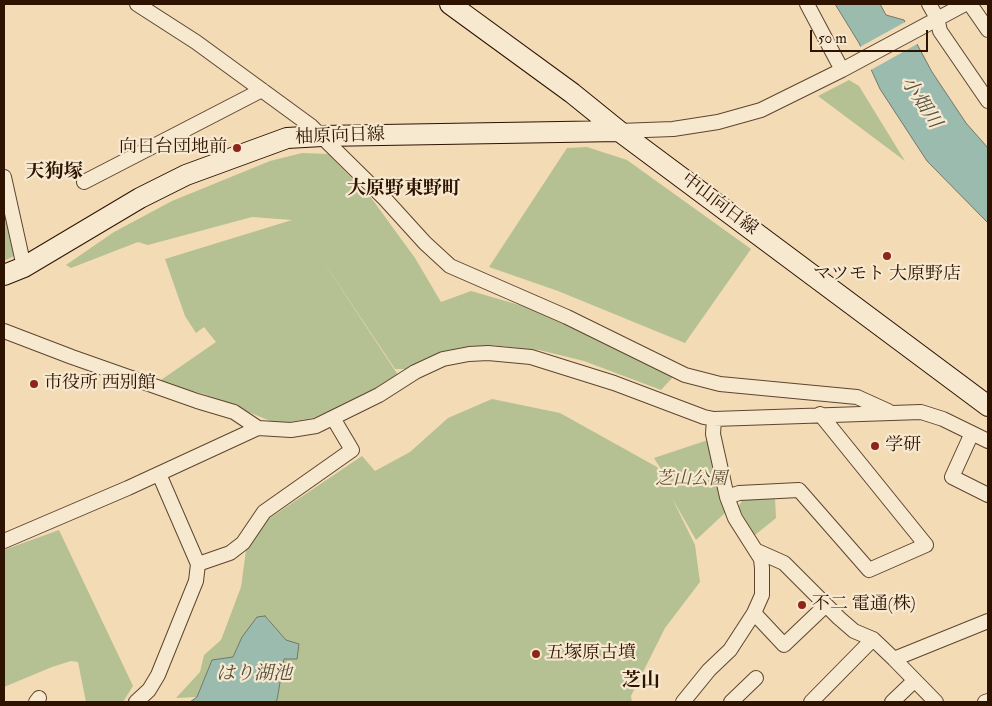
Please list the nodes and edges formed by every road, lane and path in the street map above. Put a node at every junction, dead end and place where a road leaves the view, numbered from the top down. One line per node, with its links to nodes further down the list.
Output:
1 (137, 4): 10 (street)
2 (450, 4): 12 (main road, 中山向日線)
3 (807, 4): 9 (street)
4 (929, 4): 7 (street)
5 (965, 4): 7 (street)
6 (970, 4): 8 (street)
7 (932, 22): 9 (street); 11 (street)
8 (988, 30)
9 (846, 68): 12 (street)
10 (262, 90): 13 (street); 15 (street)
11 (988, 101)
12 (619, 131): 13 (main road, 柚原向日線); 19 (main road, 中山向日線)
13 (322, 136): 16 (main road, 柚原向日線); 20 (street)
14 (4, 177): 16 (street)
15 (84, 182)
16 (24, 267): 17 (main road, 柚原向日線)
17 (4, 275)
18 (4, 331): 24 (street)
19 (988, 406)
20 (891, 412): 21 (street); 25 (street)
21 (820, 414): 23 (street); 29 (street)
22 (333, 418): 23 (street); 24 (street); 32 (street)
23 (714, 419): 29 (street)
24 (258, 428): 27 (street)
25 (972, 433): 26 (street); 28 (street)
26 (988, 441)
27 (159, 474): 30 (street); 32 (street)
28 (988, 495)
29 (727, 497): 31 (street)
30 (4, 541)
31 (756, 551): 33 (street); 34 (street)
32 (198, 564): 41 (street)
33 (825, 606): 34 (street); 36 (street)
34 (754, 614): 40 (street)
35 (988, 621): 37 (street)
36 (872, 639): 37 (street); 43 (street)
37 (894, 659): 39 (street)
38 (756, 678): 42 (street)
39 (914, 680): 44 (street); 45 (street)
40 (688, 700)
41 (136, 702)
42 (731, 702)
43 (810, 702)
44 (892, 702)
45 (936, 702)

